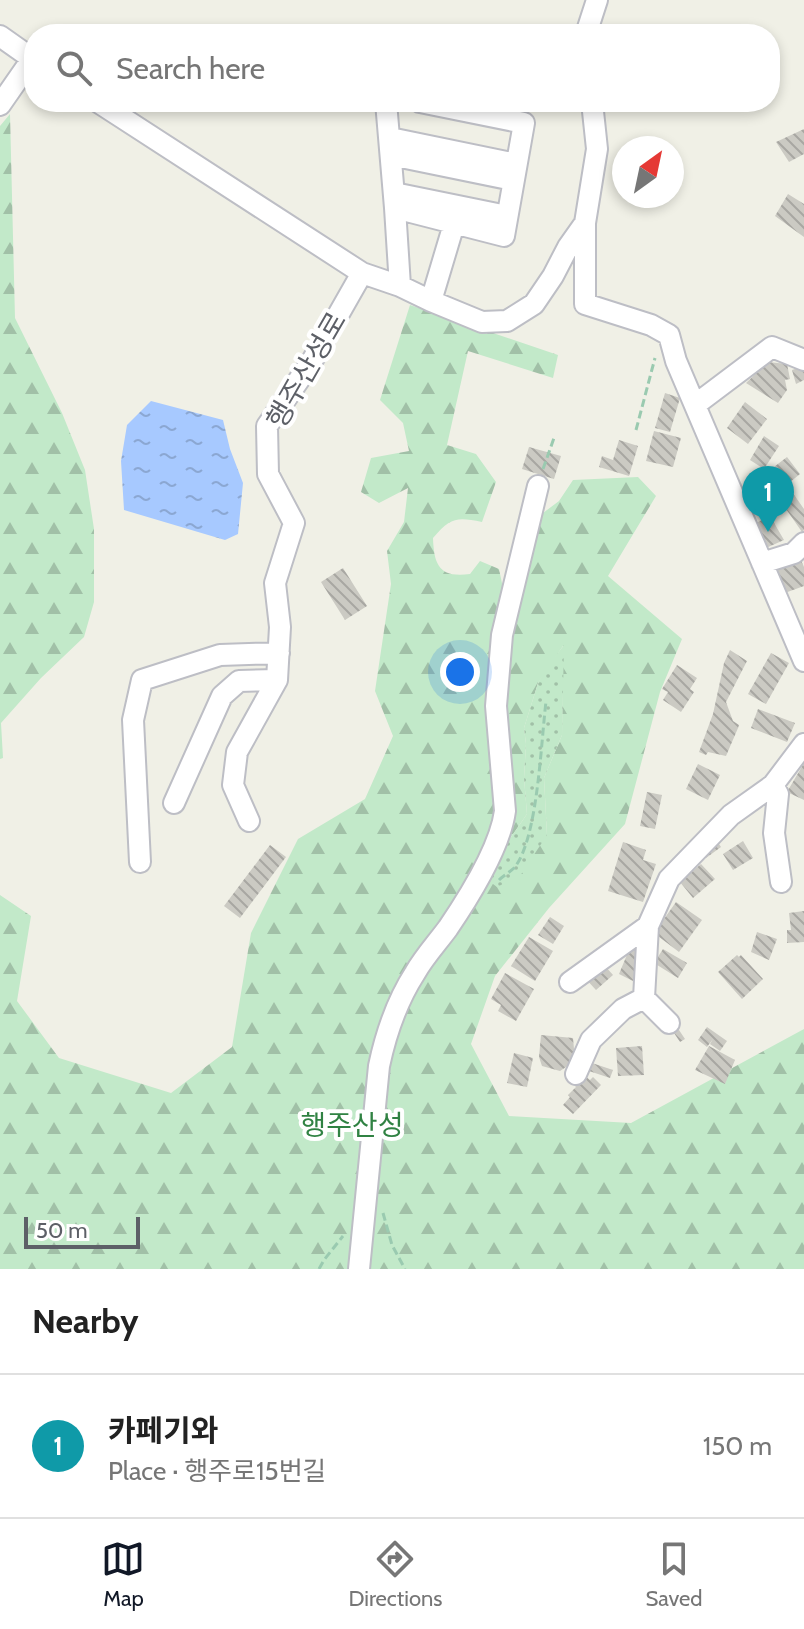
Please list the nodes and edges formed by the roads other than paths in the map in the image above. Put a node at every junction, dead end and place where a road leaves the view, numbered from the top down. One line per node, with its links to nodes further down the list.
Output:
1 (597, 0): 2 (street)
2 (589, 24)
3 (0, 36): 4 (street)
4 (24, 53)
5 (24, 72): 6 (street)
6 (0, 105)
7 (113, 112): 17 (street)
8 (387, 112): 11 (street)
9 (470, 112): 12 (street)
10 (593, 112): 15 (street)
11 (390, 147): 12 (street); 13 (street)
12 (514, 172): 14 (street)
13 (395, 201): 14 (street); 16 (street); 18 (street)
14 (507, 216): 16 (street)
15 (585, 223): 19 (street); 21 (street)
16 (454, 224): 19 (street)
17 (362, 273): 18 (street); 25 (street, 행주산성로)
18 (400, 286): 19 (street)
19 (431, 301)
20 (804, 360): 21 (street)
21 (695, 405): 24 (street)
22 (538, 486): 39 (street)
23 (804, 543): 24 (street)
24 (762, 563): 26 (street)
25 (279, 653): 27 (street, 행주산성로); 32 (street)
26 (804, 661)
27 (277, 680): 30 (street); 31 (street, 행주산성로)
28 (804, 744): 29 (street)
29 (773, 785): 33 (street); 34 (street)
30 (174, 803)
31 (249, 821)
32 (140, 862)
33 (781, 882)
34 (648, 926): 35 (street); 36 (street)
35 (570, 982)
36 (644, 998): 37 (street); 38 (street)
37 (669, 1023)
38 (576, 1074)
39 (359, 1269)

